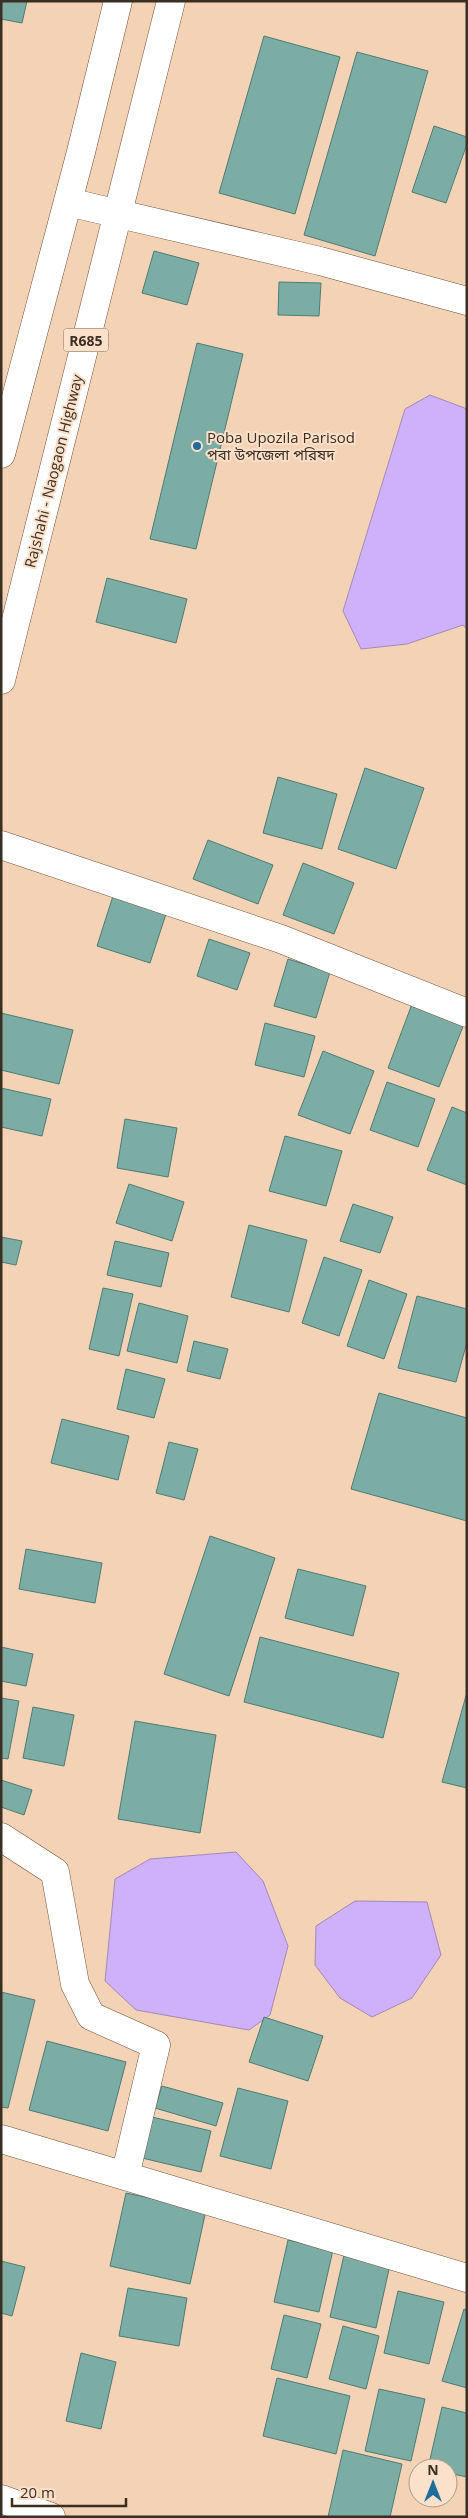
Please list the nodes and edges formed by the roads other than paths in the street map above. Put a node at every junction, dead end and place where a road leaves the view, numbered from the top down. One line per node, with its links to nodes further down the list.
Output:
1 (118, 1): 3 (street)
2 (172, 1): 4 (street, Rajshahi - Naogaon Highway / R685)
3 (68, 202): 4 (street); 6 (street)
4 (118, 213): 5 (street); 7 (street, Rajshahi - Naogaon Highway / R685)
5 (467, 301)
6 (1, 454)
7 (1, 680)
8 (1, 845): 9 (street)
9 (467, 1013)
10 (1, 1837): 12 (street)
11 (1, 2139): 12 (street)
12 (125, 2176): 13 (street)
13 (467, 2278)
14 (1, 2499): 15 (street)
15 (51, 2517)

